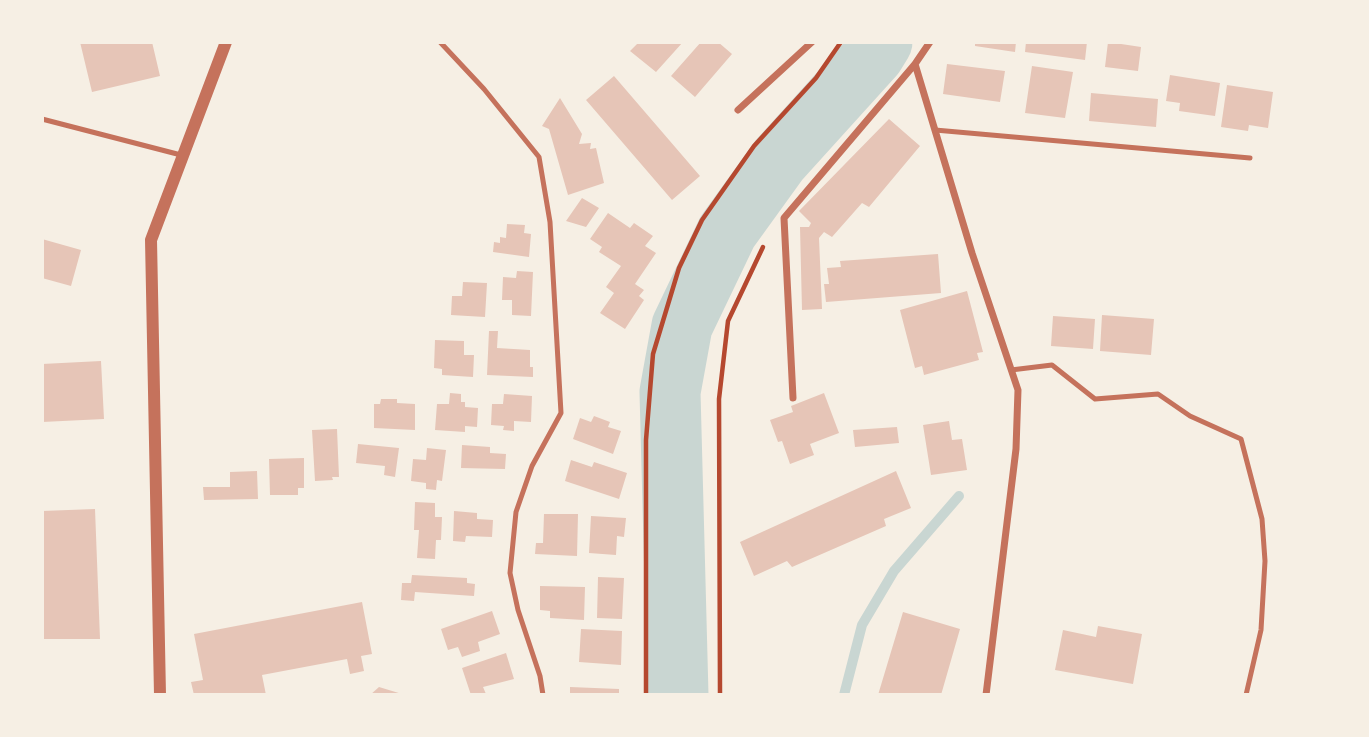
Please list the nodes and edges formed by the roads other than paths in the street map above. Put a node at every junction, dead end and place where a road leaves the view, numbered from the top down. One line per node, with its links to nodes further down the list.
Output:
1 (226, 42): 9 (street)
2 (440, 42): 14 (lane)
3 (813, 42): 6 (street)
4 (930, 42): 5 (street)
5 (915, 64): 8 (street); 12 (street)
6 (738, 110)
7 (42, 119): 9 (lane)
8 (935, 130): 10 (lane); 11 (street)
9 (183, 155): 13 (street)
10 (1250, 158)
11 (1012, 370): 15 (street); 16 (lane)
12 (793, 398)
13 (160, 695)
14 (543, 695)
15 (986, 695)
16 (1246, 695)

